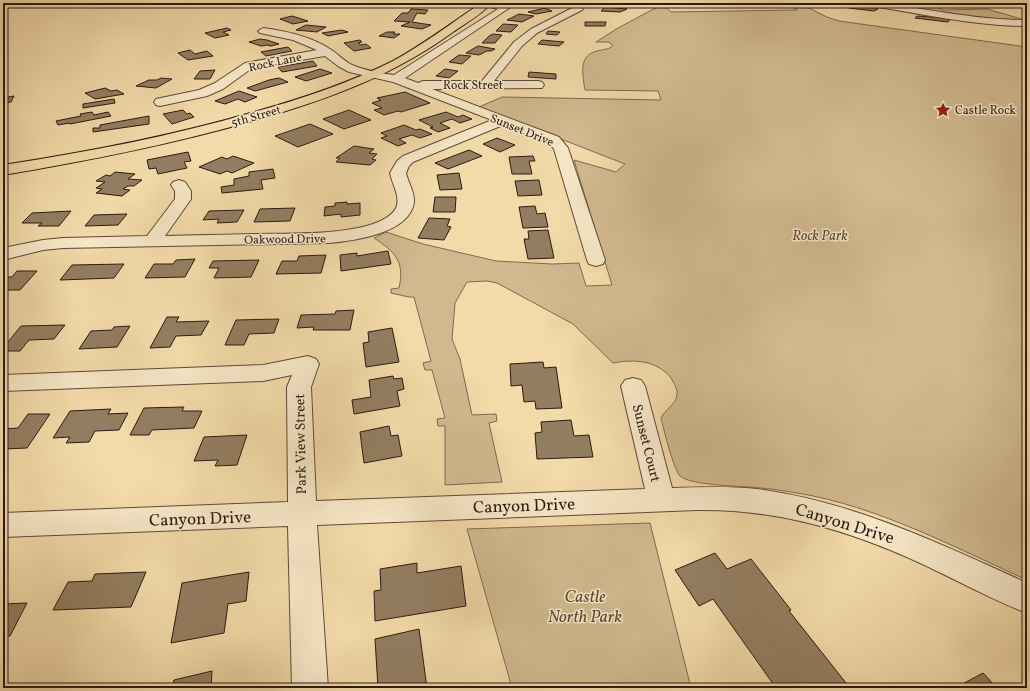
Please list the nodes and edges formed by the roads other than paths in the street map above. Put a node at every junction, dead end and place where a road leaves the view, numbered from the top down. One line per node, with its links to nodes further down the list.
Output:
1 (487, 3): 9 (main road, 5th Street); 10 (street)
2 (582, 3): 12 (street)
3 (872, 3): 6 (street)
4 (1009, 14): 5 (street)
5 (1027, 18)
6 (1027, 23)
7 (263, 31): 8 (street)
8 (327, 52): 9 (street); 14 (street, Rock Lane)
9 (371, 75): 10 (street, Sunset Drive); 16 (main road, 5th Street)
10 (396, 79): 11 (street, Sunset Drive)
11 (409, 85): 12 (street, Rock Street); 15 (street, Sunset Drive)
12 (485, 85): 13 (street, Rock Street)
13 (538, 85)
14 (160, 102)
15 (502, 121): 18 (street, Oakwood Drive); 20 (street, Sunset Drive)
16 (3, 170)
17 (179, 185): 18 (street)
18 (152, 241): 19 (street, Oakwood Drive)
19 (3, 254)
20 (596, 260)
21 (3, 384): 24 (street, Park View Street)
22 (633, 386): 23 (street, Sunset Court)
23 (661, 500): 24 (street, Canyon Drive); 26 (street, Canyon Drive)
24 (302, 514): 25 (street, Canyon Drive); 27 (street, Park View Street)
25 (3, 525)
26 (1027, 598)
27 (310, 688)

